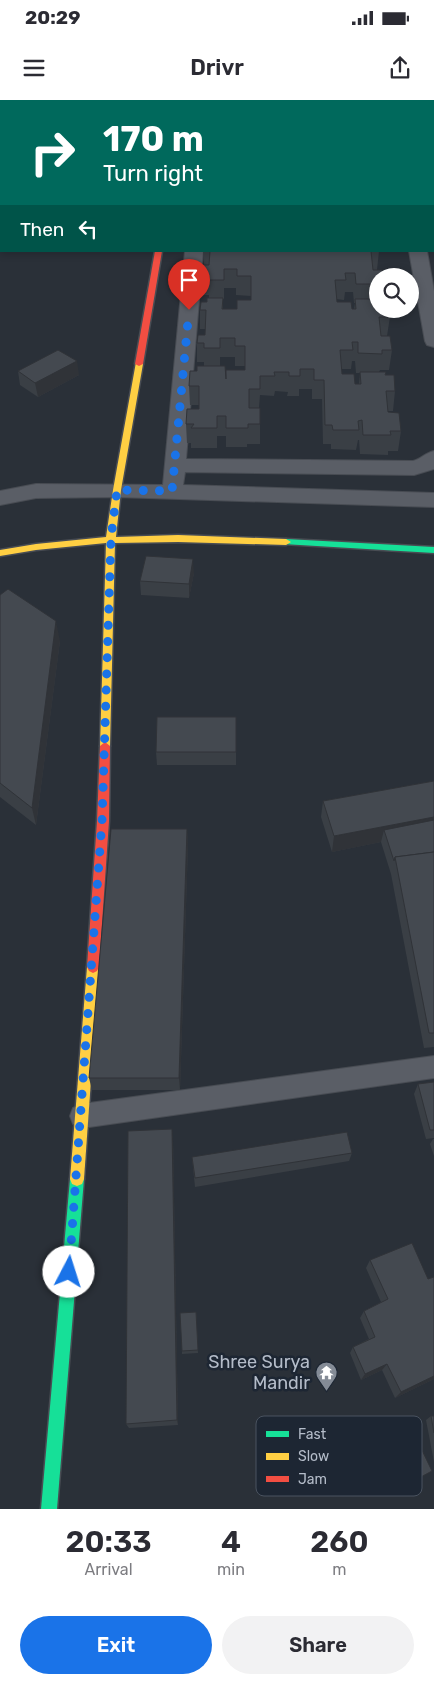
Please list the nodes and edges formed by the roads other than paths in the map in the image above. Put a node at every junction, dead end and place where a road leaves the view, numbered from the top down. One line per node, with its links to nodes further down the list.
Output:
1 (159, 252): 7 (street)
2 (194, 252): 6 (street)
3 (418, 252): 4 (street)
4 (434, 341)
5 (434, 457): 6 (street)
6 (174, 465): 8 (street)
7 (117, 490): 8 (street); 9 (street); 11 (street)
8 (172, 491): 10 (street)
9 (0, 498)
10 (434, 500)
11 (111, 538): 12 (street); 13 (street); 15 (street)
12 (434, 550)
13 (0, 553)
14 (434, 1067): 15 (lane)
15 (82, 1116): 16 (street)
16 (49, 1509)

